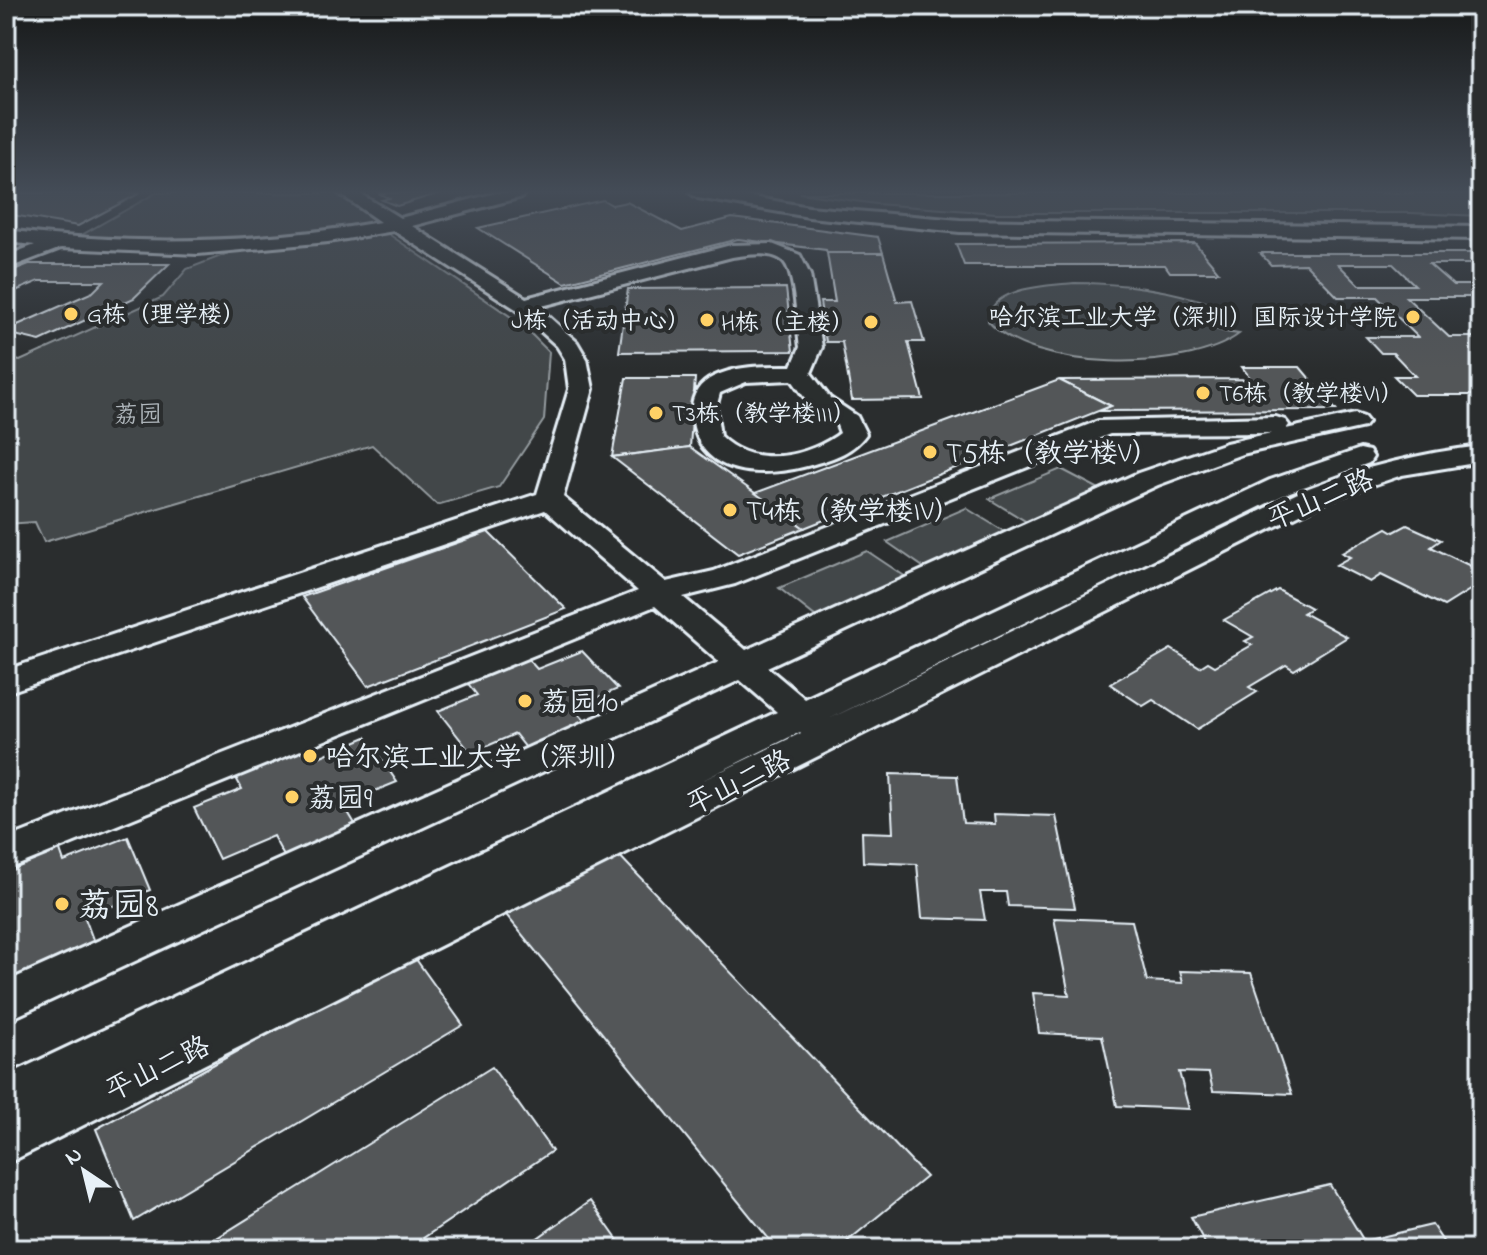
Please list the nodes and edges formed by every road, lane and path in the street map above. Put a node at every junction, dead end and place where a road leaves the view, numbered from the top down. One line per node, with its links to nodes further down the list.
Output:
1 (36, 252): 5 (street)
2 (439, 252): 6 (street)
3 (729, 252): 6 (street)
4 (768, 252): 7 (street)
5 (6, 263)
6 (523, 305): 10 (street)
7 (799, 373): 7 (street)
8 (1481, 438): 14 (street, 平山二路)
9 (1481, 454): 14 (street, 平山二路)
10 (549, 499): 11 (street); 13 (street)
11 (660, 593): 12 (street); 12 (street); 15 (street)
12 (743, 665): 14 (street); 16 (street)
13 (6, 682)
14 (815, 726): 17 (street, 平山二路); 18 (street, 平山二路)
15 (6, 855)
16 (6, 1002)
17 (6, 1099)
18 (6, 1141)

